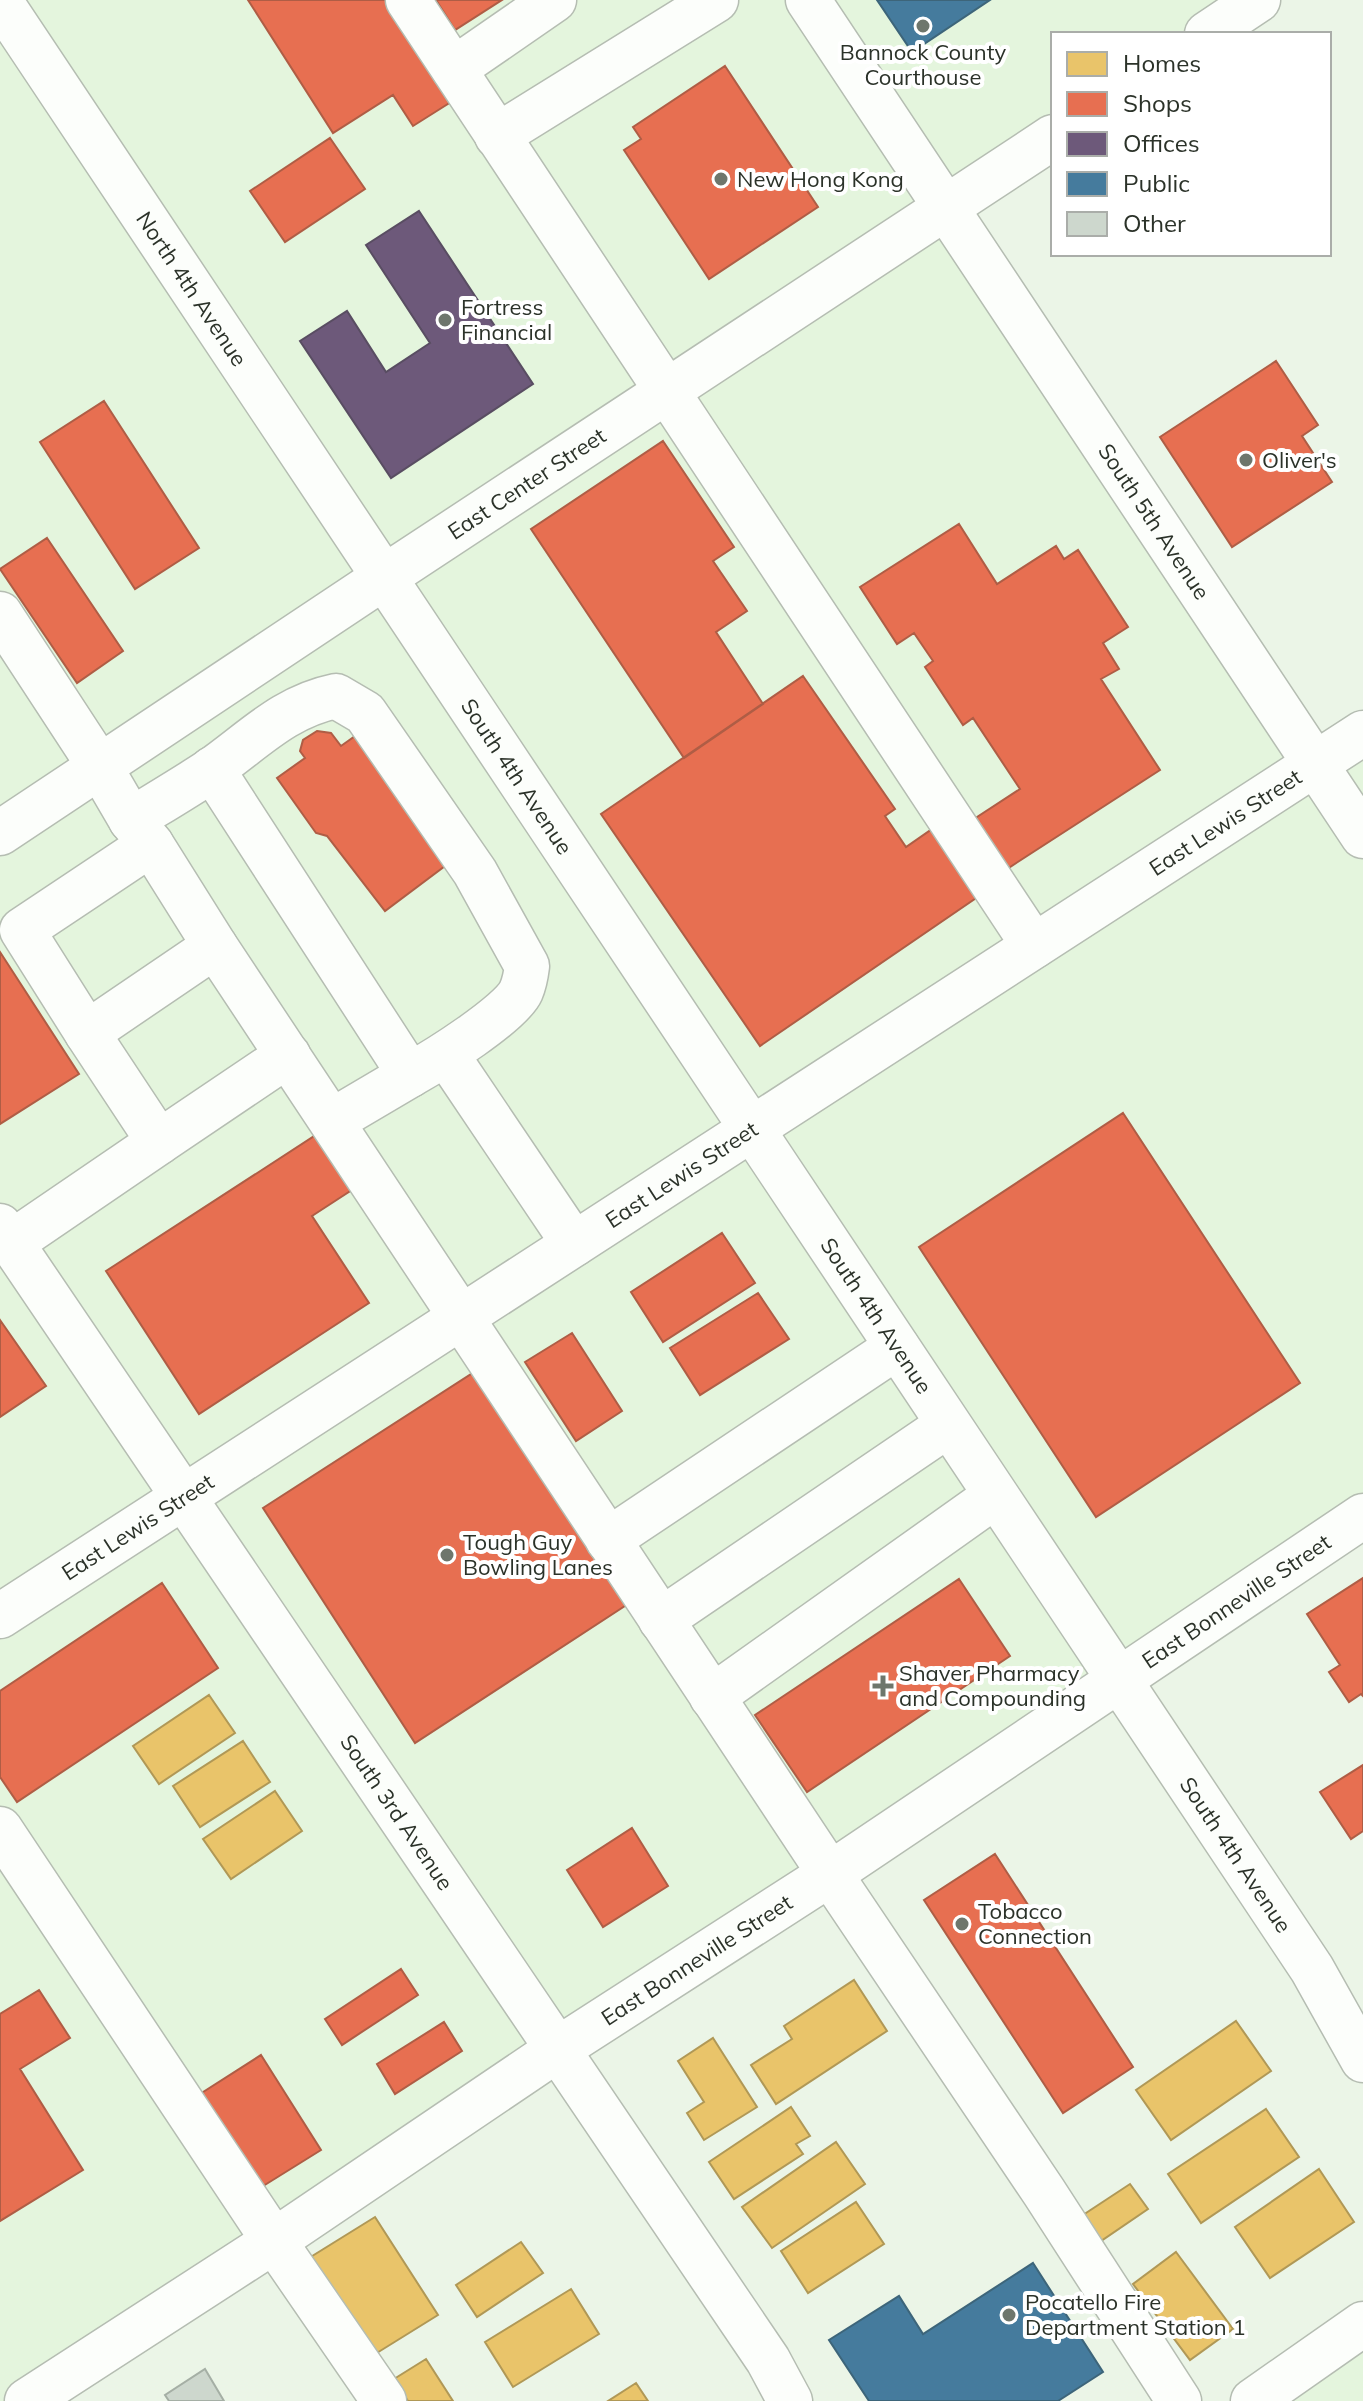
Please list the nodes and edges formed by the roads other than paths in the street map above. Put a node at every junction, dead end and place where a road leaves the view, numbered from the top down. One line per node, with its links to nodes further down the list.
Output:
1 (408, 0): 8 (street)
2 (554, 0): 8 (street)
3 (716, 0): 9 (street)
4 (808, 0): 11 (street, South 5th Avenue)
5 (1258, 0): 7 (street)
6 (12, 11): 13 (street, North 4th Avenue)
7 (1210, 32)
8 (454, 69): 9 (street)
9 (497, 136): 12 (street)
10 (1051, 138): 11 (street, East Center Street)
11 (945, 208): 12 (street, East Center Street); 16 (street, South 5th Avenue)
12 (667, 392): 13 (street, East Center Street); 23 (street)
13 (383, 578): 17 (street, East Center Street); 28 (street, South 4th Avenue)
14 (0, 614): 17 (street)
15 (1363, 733): 16 (street, East Lewis Street)
16 (1315, 764): 21 (street, South 5th Avenue); 23 (street, East Lewis Street)
17 (100, 767): 19 (street); 20 (street, East Center Street)
18 (212, 769): 19 (street); 26 (street); 26 (street)
19 (141, 832): 22 (street); 24 (street)
20 (0, 833)
21 (1363, 836)
22 (215, 946): 24 (street); 25 (street)
23 (1034, 946): 28 (street, East Lewis Street)
24 (87, 1033): 29 (street)
25 (288, 1055): 27 (street); 29 (street)
26 (428, 1064): 27 (street); 31 (street)
27 (332, 1121): 32 (street)
28 (751, 1129): 31 (street, East Lewis Street); 33 (street, South 4th Avenue)
29 (159, 1142): 30 (street)
30 (6, 1234): 36 (street, South 3rd Avenue)
31 (574, 1244): 32 (street, East Lewis Street)
32 (461, 1318): 36 (street, East Lewis Street); 38 (street)
33 (897, 1347): 34 (street, South 4th Avenue); 38 (street)
34 (948, 1425): 35 (street, South 4th Avenue); 40 (street)
35 (995, 1496): 41 (street, South 4th Avenue); 42 (street)
36 (184, 1497): 39 (street, East Lewis Street); 45 (street, South 3rd Avenue)
37 (1363, 1516): 41 (street, East Bonneville Street)
38 (608, 1540): 40 (street)
39 (0, 1616)
40 (661, 1620): 42 (street)
41 (1117, 1679): 44 (street, East Bonneville Street); 46 (street, South 4th Avenue)
42 (712, 1697): 44 (street)
43 (0, 1829): 47 (street)
44 (830, 1874): 45 (street, East Bonneville Street); 52 (street)
45 (558, 2049): 47 (street, East Bonneville Street); 51 (street, South 3rd Avenue)
46 (1363, 2060)
47 (274, 2241): 49 (street, East Bonneville Street); 50 (street)
48 (1363, 2324): 53 (street)
49 (27, 2401)
50 (384, 2401)
51 (790, 2401)
52 (1179, 2401)
53 (1253, 2401)

